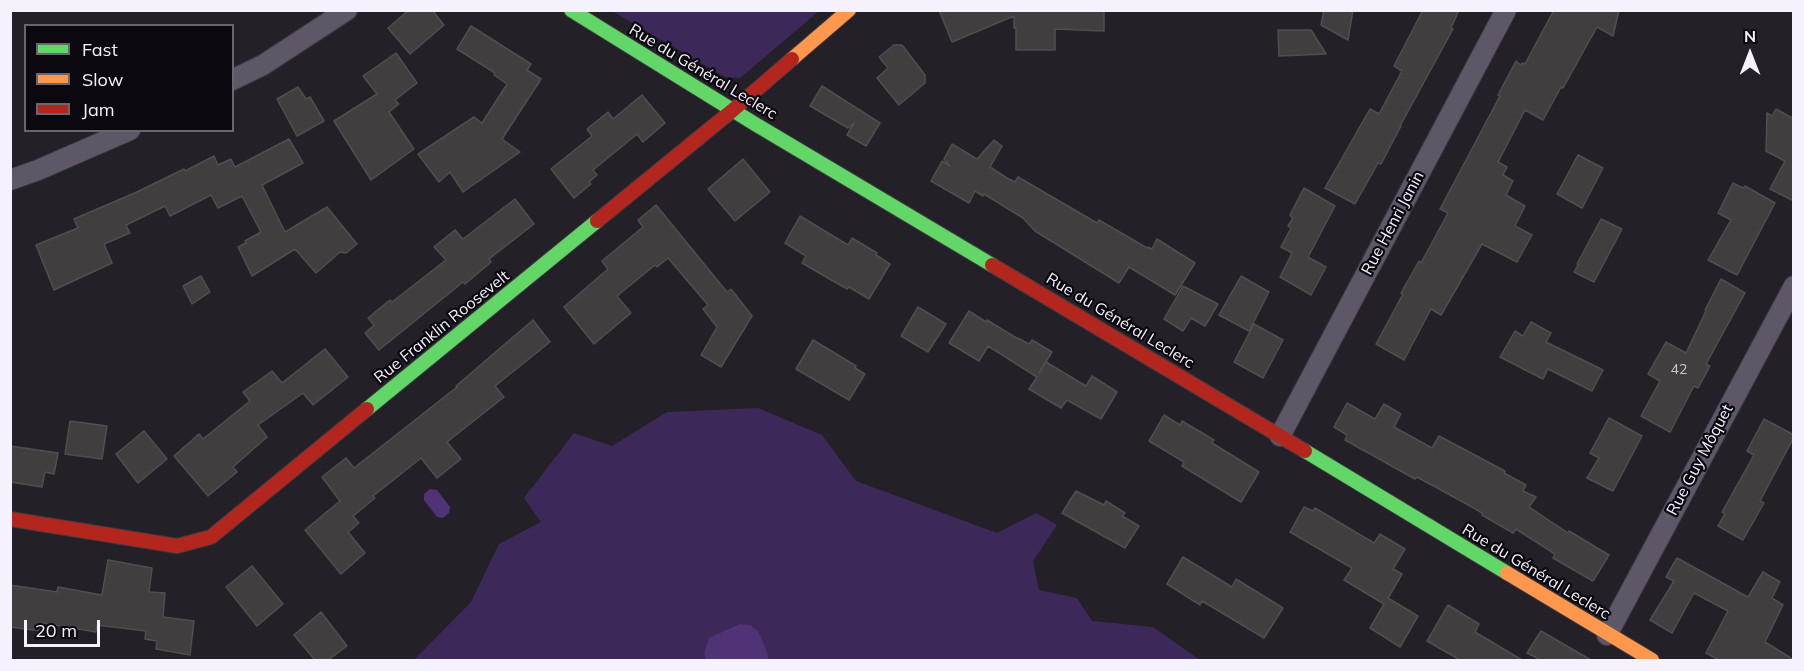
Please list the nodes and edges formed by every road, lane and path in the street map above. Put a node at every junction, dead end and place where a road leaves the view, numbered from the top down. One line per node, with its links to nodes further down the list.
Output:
1 (347, 10): 5 (street)
2 (571, 10): 6 (street, Rue du Général Leclerc)
3 (849, 10): 6 (street, Rue Franklin Roosevelt)
4 (1506, 10): 10 (street, Rue Henri Janin)
5 (234, 79)
6 (733, 110): 10 (street, Rue du Général Leclerc); 11 (street, Rue Franklin Roosevelt)
7 (124, 132): 8 (street)
8 (10, 180)
9 (1794, 286): 12 (street, Rue Guy Môquet)
10 (1280, 436): 12 (street, Rue du Général Leclerc)
11 (10, 519)
12 (1607, 635): 13 (street, Rue du Général Leclerc)
13 (1652, 660)

